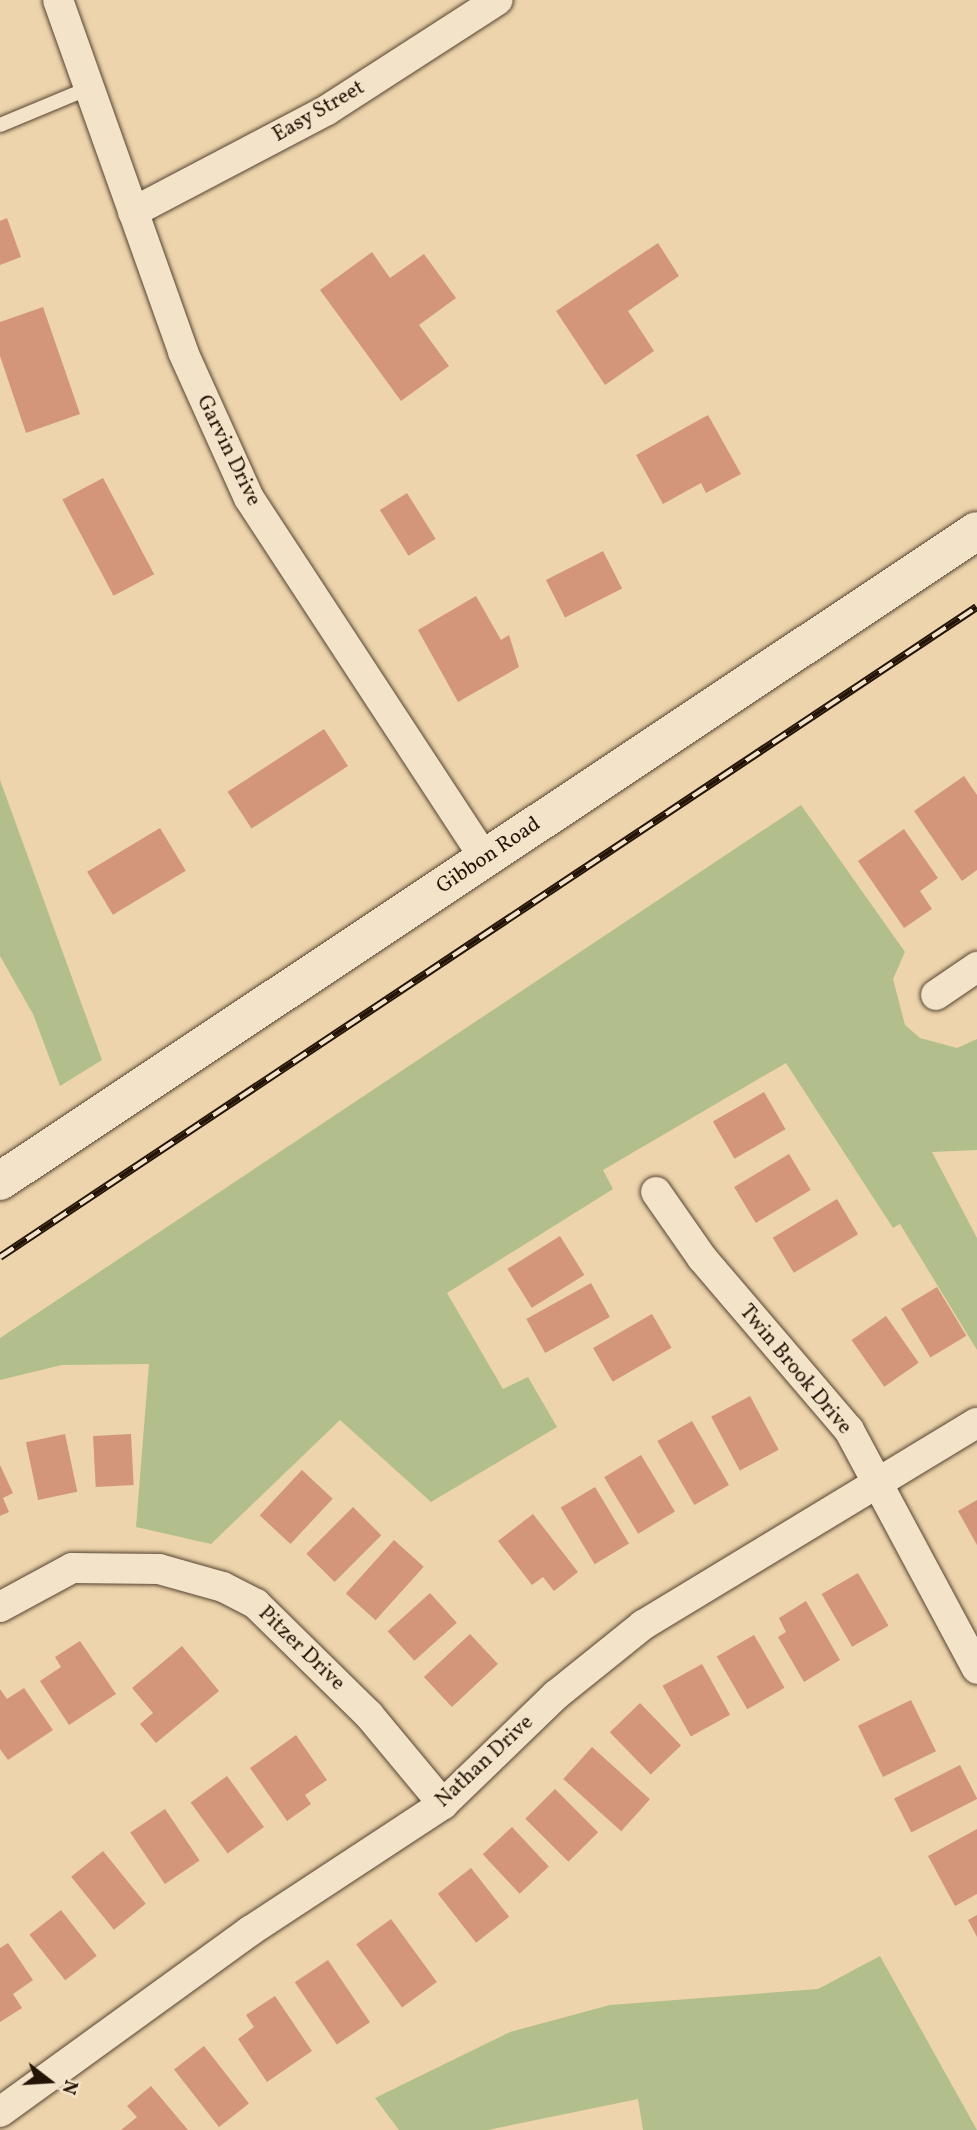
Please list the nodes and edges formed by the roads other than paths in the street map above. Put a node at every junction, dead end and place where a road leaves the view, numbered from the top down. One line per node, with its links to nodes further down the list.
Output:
1 (58, 0): 3 (street, Garvin Drive)
2 (498, 0): 5 (street, Easy Street)
3 (89, 88): 4 (lane); 5 (street, Garvin Drive)
4 (0, 125)
5 (133, 212): 7 (street, Garvin Drive)
6 (977, 531): 7 (main road, Gibbon Road)
7 (485, 859): 10 (main road, Gibbon Road)
8 (977, 967): 9 (street)
9 (936, 995)
10 (0, 1181)
11 (656, 1192): 13 (street, Twin Brook Drive)
12 (977, 1423): 13 (street, Nathan Drive)
13 (876, 1484): 15 (street, Twin Brook Drive); 16 (street, Nathan Drive)
14 (0, 1606): 16 (street, Pitzer Drive)
15 (977, 1669)
16 (443, 1804): 17 (street, Nathan Drive)
17 (0, 2112)

